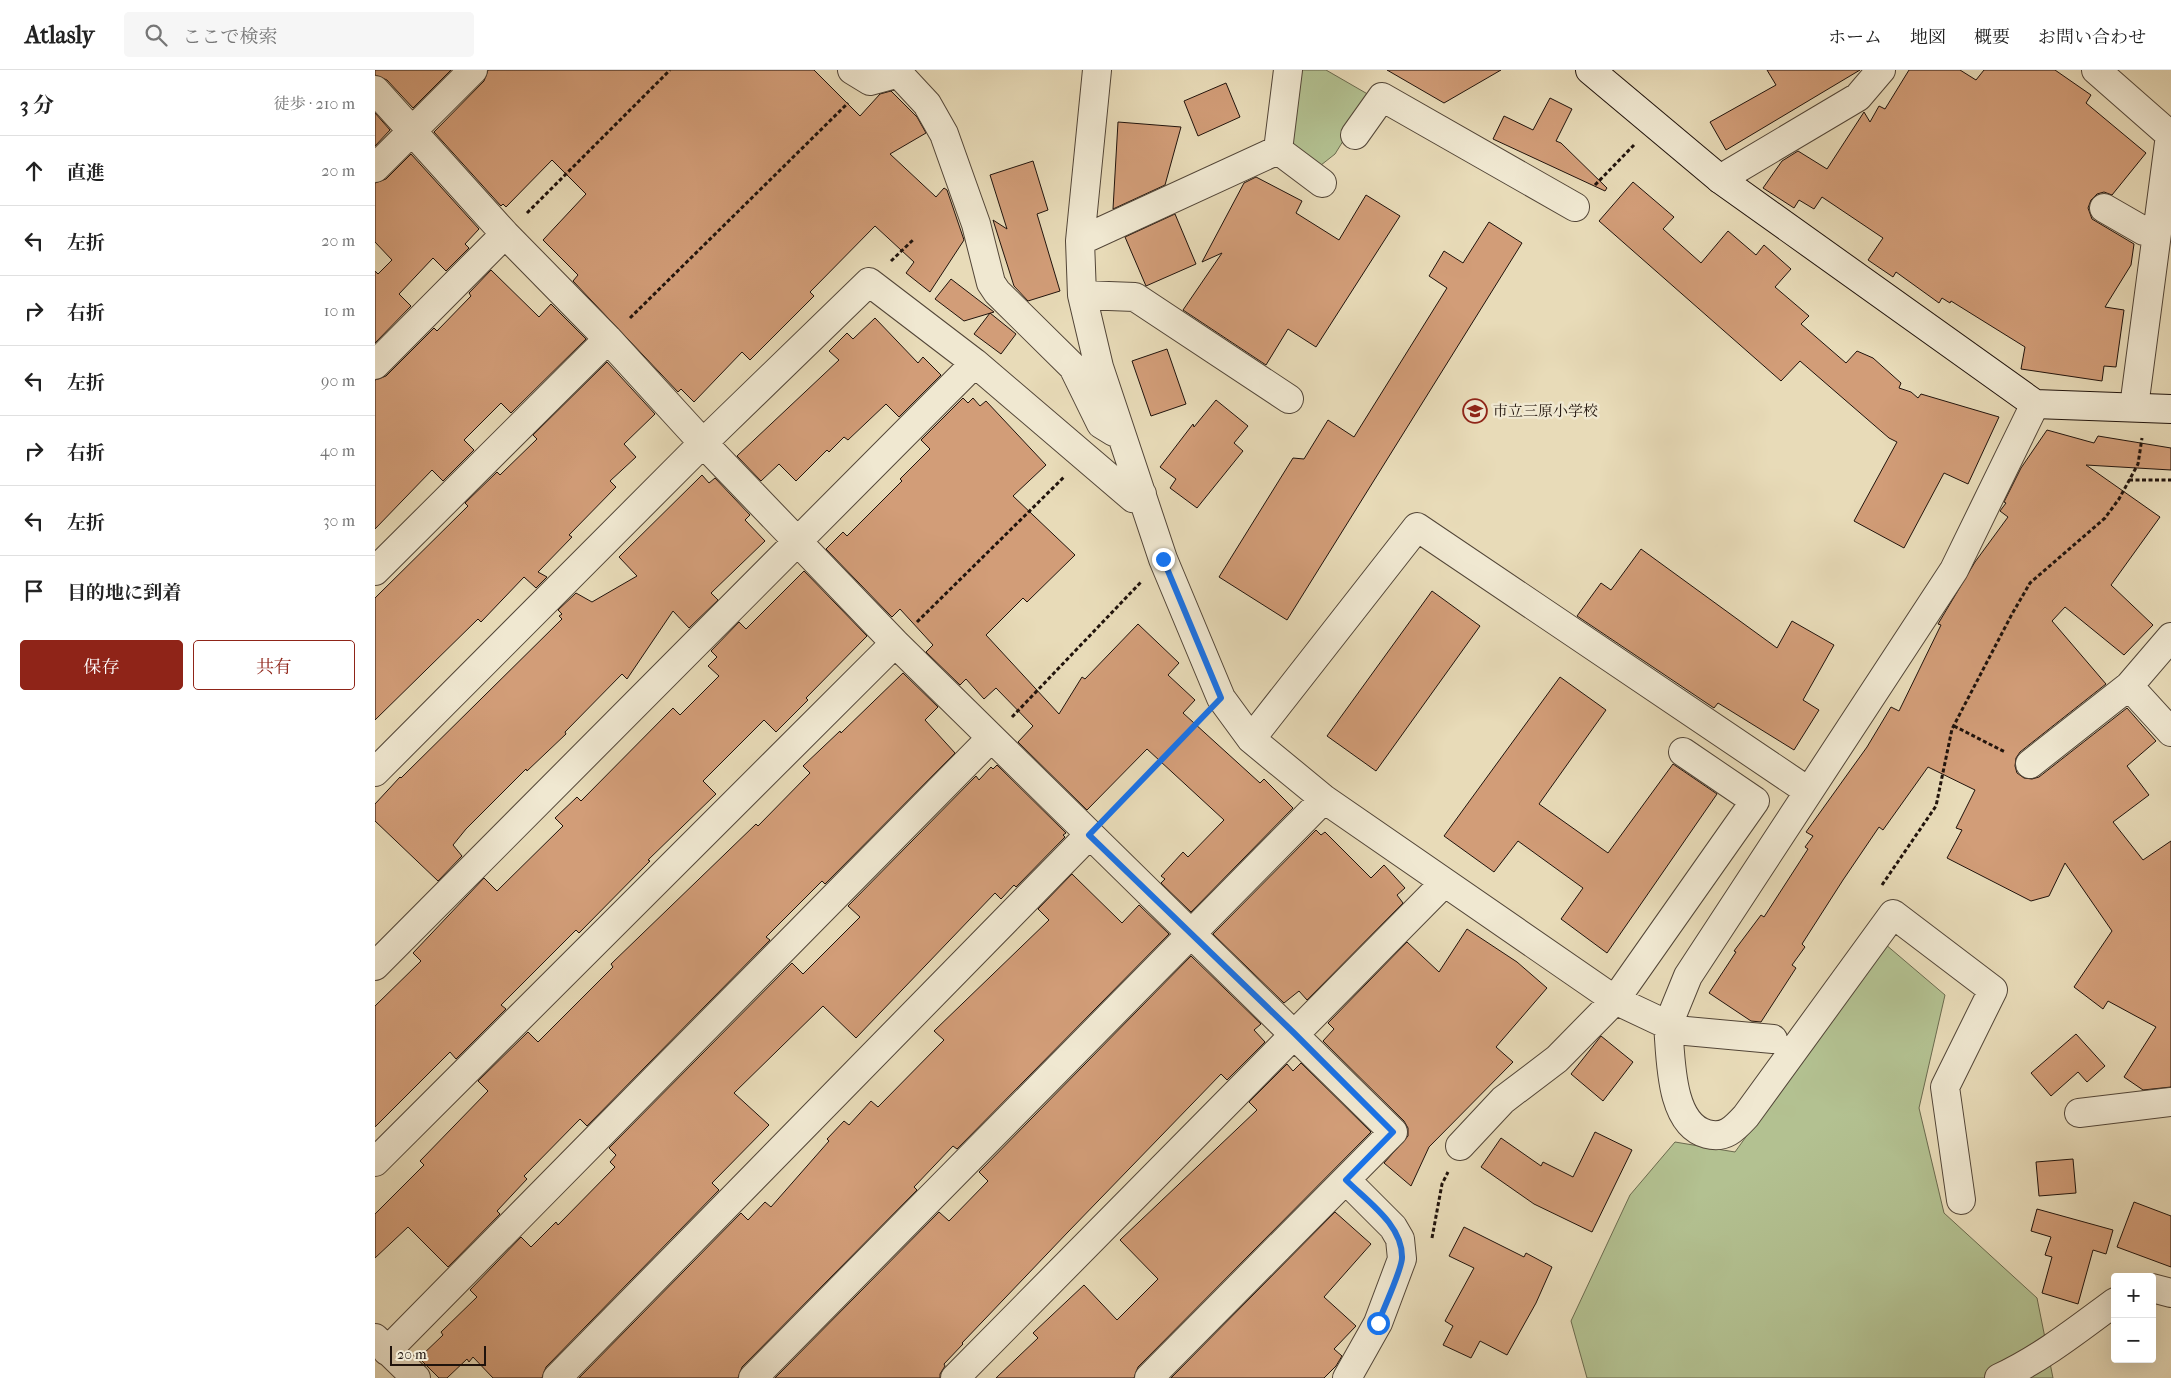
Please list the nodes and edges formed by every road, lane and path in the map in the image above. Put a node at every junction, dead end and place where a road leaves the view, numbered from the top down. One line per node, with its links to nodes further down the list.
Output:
1 (473, 70): 11 (street)
2 (670, 70): 20 (path)
3 (1097, 70): 21 (street)
4 (1288, 70): 13 (street)
5 (1590, 70): 10 (street)
6 (1881, 70): 15 (street)
7 (2096, 70): 19 (street)
8 (883, 74): 23 (path); 29 (street)
9 (375, 90): 11 (street)
10 (1653, 124): 15 (street); 17 (path)
11 (412, 131): 14 (street); 20 (street)
12 (1355, 135): 17 (street)
13 (1277, 150): 16 (street); 21 (street)
14 (375, 168)
15 (1720, 180): 27 (street)
16 (1322, 183)
17 (1575, 206)
18 (2104, 208): 19 (street)
19 (2157, 233): 28 (street)
20 (505, 234): 23 (street); 25 (street)
21 (1080, 241): 22 (street)
22 (1082, 295): 26 (street); 29 (street)
23 (608, 339): 30 (street); 37 (street)
24 (975, 363): 30 (street); 31 (street); 35 (street)
25 (375, 365)
26 (1289, 399)
27 (2035, 404): 28 (street); 49 (street)
28 (2151, 408): 32 (path)
29 (1123, 438): 34 (street)
30 (703, 443): 35 (street); 48 (street)
31 (1084, 458): 34 (street); 39 (path)
32 (2129, 480): 33 (path); 42 (path)
33 (2171, 480)
34 (1142, 494): 36 (street)
35 (797, 542): 39 (street); 55 (street)
36 (1163, 559): 41 (street); 44 (path)
37 (375, 572)
38 (2171, 637): 40 (street)
39 (895, 643): 44 (street); 63 (street)
40 (2129, 686): 43 (street); 47 (street)
41 (1221, 698): 45 (street); 51 (path)
42 (1954, 726): 47 (path); 53 (path)
43 (2171, 732)
44 (991, 739): 51 (street); 69 (street)
45 (1251, 739): 49 (street); 50 (street)
46 (1683, 752): 56 (street)
47 (2030, 764)
48 (375, 772)
49 (1808, 791): 57 (street)
50 (1323, 799): 52 (street); 54 (street)
51 (1089, 835): 54 (street); 71 (street)
52 (1444, 883): 56 (street); 58 (street)
53 (1880, 888)
54 (1191, 935): 58 (street); 72 (street)
55 (375, 966)
56 (1615, 1000): 57 (street); 62 (street)
57 (1668, 1025): 59 (street); 65 (street)
58 (1294, 1033): 64 (street); 73 (street)
59 (1773, 1039)
60 (2171, 1102): 61 (street)
61 (2079, 1113)
62 (1460, 1146)
63 (375, 1162)
64 (1346, 1180): 74 (street); 75 (street)
65 (1961, 1200)
66 (2156, 1289): 67 (street)
67 (2171, 1293)
68 (2111, 1305): 76 (street)
69 (381, 1345): 70 (street)
70 (416, 1378)
71 (557, 1378)
72 (753, 1378)
73 (955, 1378)
74 (1149, 1378)
75 (1347, 1378)
76 (1999, 1378)

